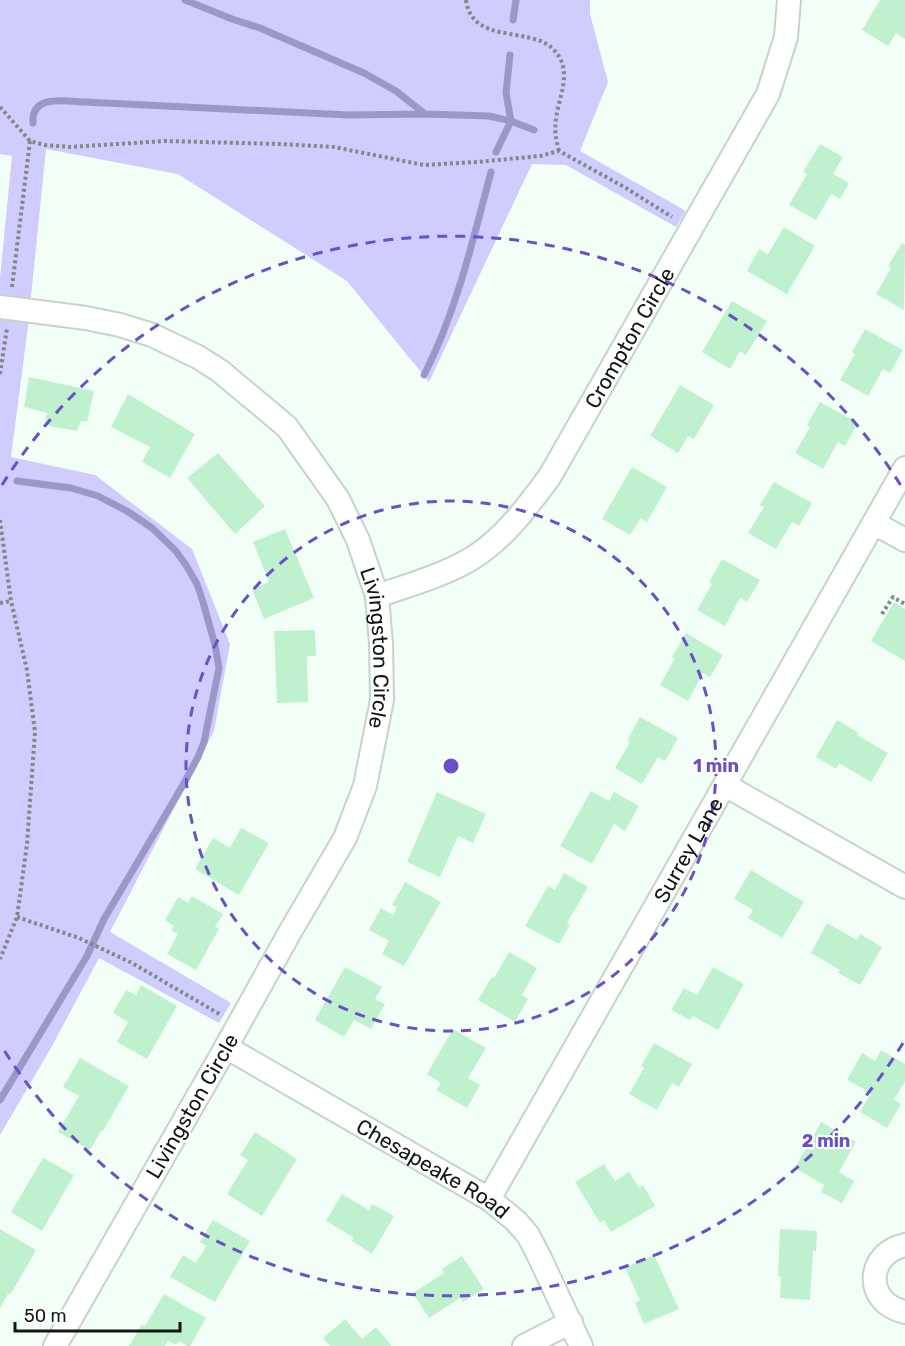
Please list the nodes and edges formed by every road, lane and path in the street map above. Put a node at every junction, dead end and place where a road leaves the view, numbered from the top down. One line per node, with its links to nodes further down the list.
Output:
1 (466, 0): 5 (path)
2 (789, 0): 6 (street, Crompton Circle)
3 (0, 107): 4 (path)
4 (30, 141): 5 (path); 7 (path)
5 (559, 152): 6 (path)
6 (691, 229): 13 (street, Crompton Circle)
7 (5, 307): 8 (path); 13 (street, Livingston Circle)
8 (0, 374)
9 (905, 468): 11 (street, Surrey Lane)
10 (0, 520): 14 (path)
11 (873, 523): 12 (street); 18 (street, Surrey Lane)
12 (905, 540)
13 (377, 596): 22 (street, Livingston Circle)
14 (11, 602): 15 (path); 20 (path)
15 (0, 603)
16 (905, 604): 17 (path)
17 (882, 614)
18 (725, 786): 19 (street); 24 (street, Surrey Lane)
19 (905, 887)
20 (16, 917): 21 (path); 22 (path)
21 (0, 959)
22 (238, 1025): 23 (street, Livingston Circle)
23 (226, 1047): 24 (street, Chesapeake Road); 28 (street, Livingston Circle)
24 (489, 1199): 27 (street, Chesapeake Road)
25 (905, 1245): 26 (street)
26 (905, 1312)
27 (571, 1322): 29 (street); 30 (street, Chesapeake Road)
28 (55, 1346)
29 (524, 1346)
30 (581, 1346)

